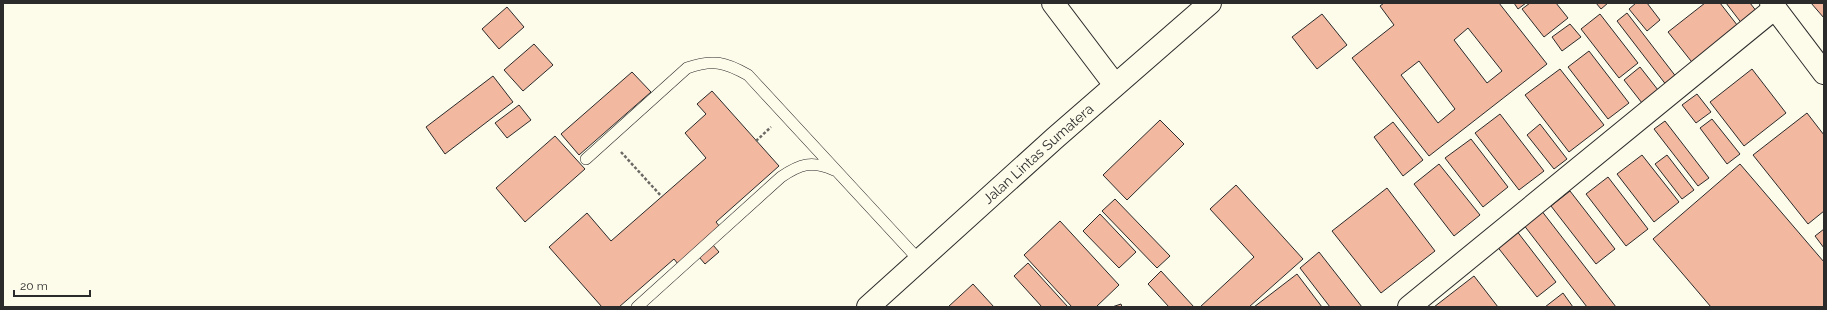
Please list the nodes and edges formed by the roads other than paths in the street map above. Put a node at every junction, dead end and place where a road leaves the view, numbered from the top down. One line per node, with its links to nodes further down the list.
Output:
1 (1054, 3): 5 (main road)
2 (1210, 3): 5 (main road, Jalan Lintas Sumatera)
3 (1778, 6): 4 (main road); 11 (main road)
4 (1824, 74)
5 (1115, 85): 8 (main road, Jalan Lintas Sumatera)
6 (586, 159): 7 (lane)
7 (837, 171): 8 (lane); 9 (lane)
8 (919, 260): 10 (main road, Jalan Lintas Sumatera)
9 (637, 307)
10 (868, 307)
11 (1409, 307)

